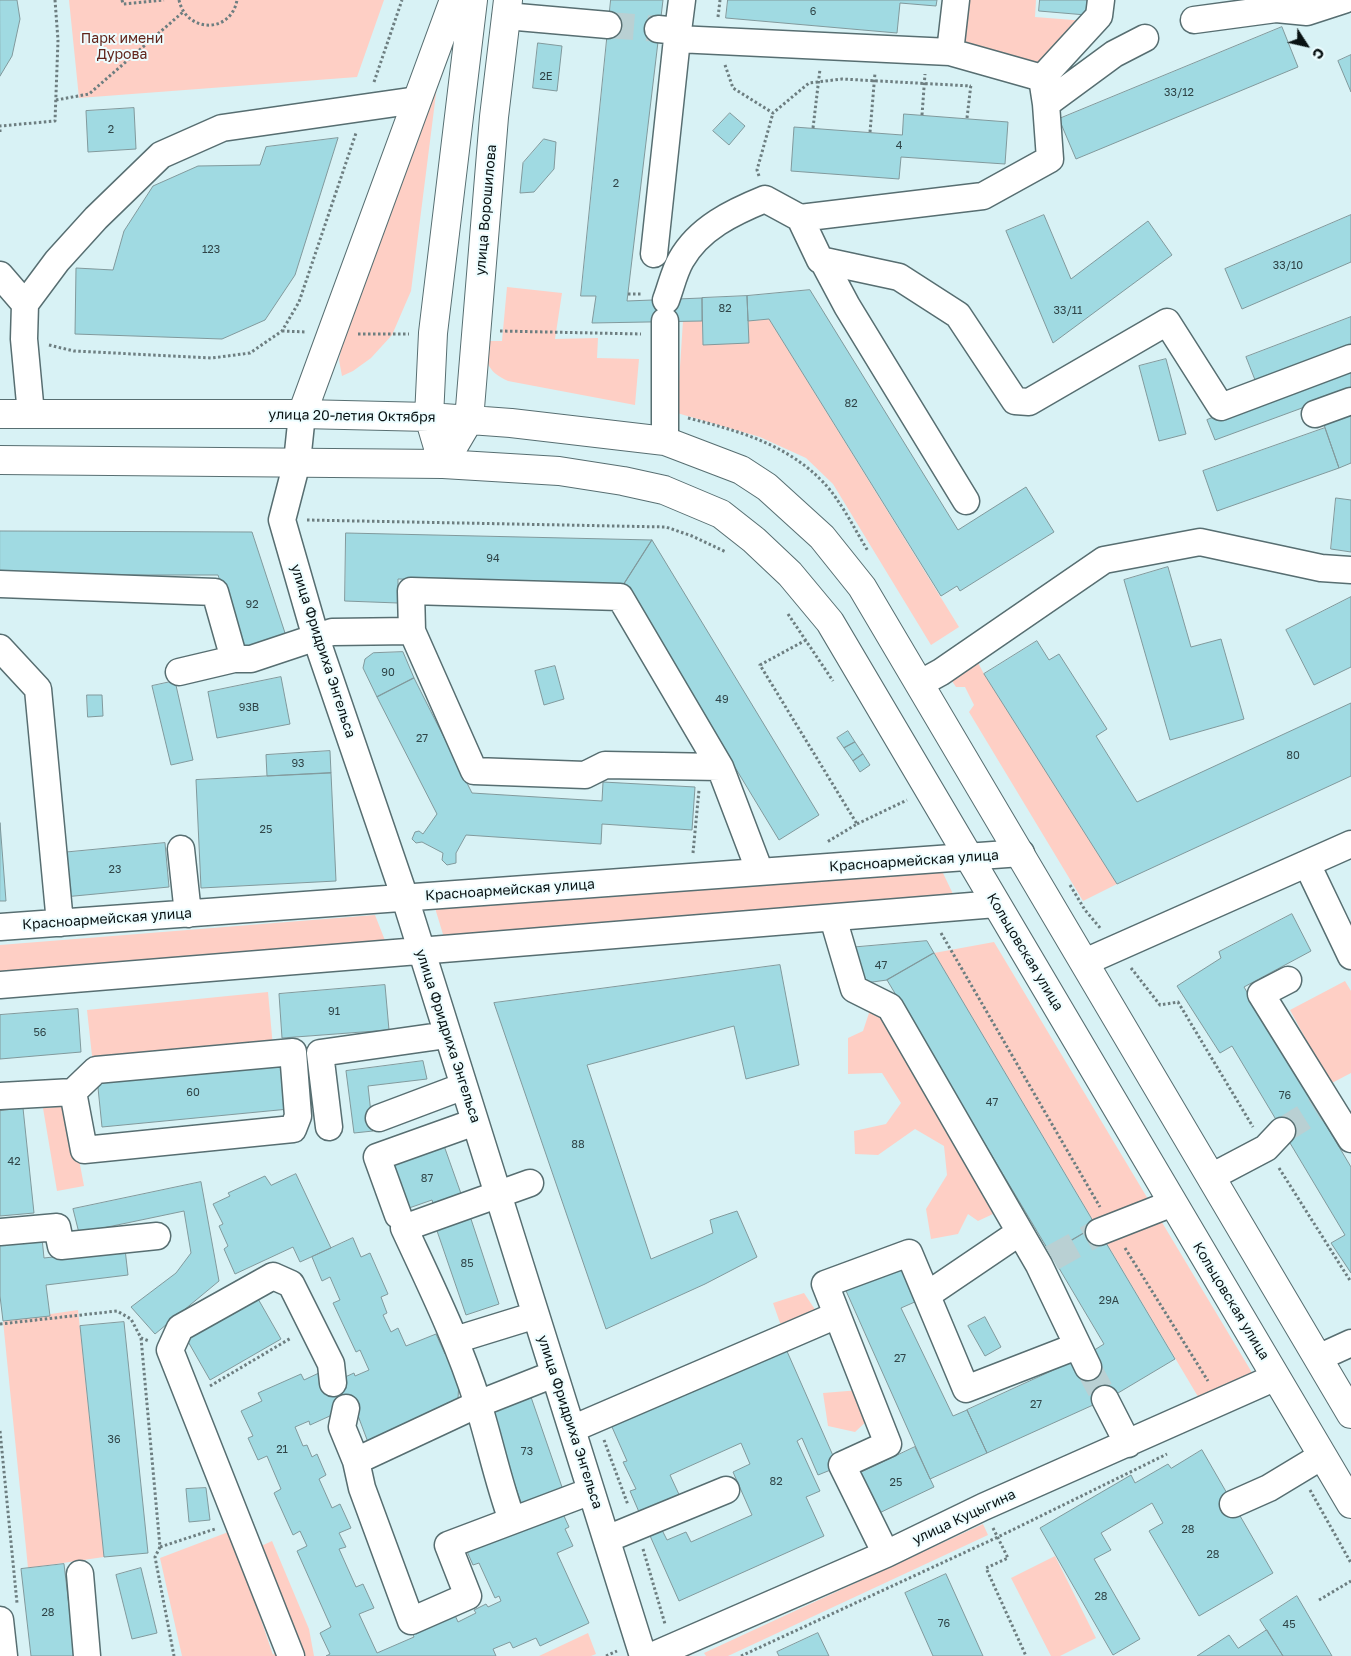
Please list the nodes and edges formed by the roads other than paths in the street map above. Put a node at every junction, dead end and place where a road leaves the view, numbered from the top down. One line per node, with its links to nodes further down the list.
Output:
1 (454, 0): 14 (main road)
2 (473, 0): 27 (main road)
3 (682, 0): 10 (street)
4 (956, 0): 12 (street)
5 (1101, 0): 13 (street)
6 (1344, 0): 8 (street)
7 (507, 8): 9 (street); 28 (main road, улица Ворошилова)
8 (1194, 20)
9 (608, 24)
10 (671, 33): 12 (street); 17 (street)
11 (1145, 38): 15 (street)
12 (951, 54): 13 (street)
13 (1042, 78): 15 (street)
14 (417, 100): 20 (street); 25 (main road)
15 (1046, 104): 16 (street)
16 (800, 218): 18 (street); 29 (street)
17 (654, 254)
18 (824, 261): 21 (street); 33 (street)
19 (0, 275): 20 (street)
20 (25, 304): 24 (street)
21 (1351, 358)
22 (1351, 400): 26 (street)
23 (0, 414): 24 (main road, улица 20-летия Октября)
24 (31, 414): 25 (main road, улица 20-летия Октября)
25 (302, 414): 27 (main road, улица 20-летия Октября); 31 (street)
26 (1315, 414)
27 (429, 417): 28 (main road, улица 20-летия Октября); 32 (main road)
28 (469, 420): 29 (main road, улица 20-летия Октября); 32 (main road)
29 (665, 441): 41 (main road, улица 20-летия Октября)
30 (0, 460): 31 (main road)
31 (297, 462): 32 (main road); 37 (street, улица Фридриха Энгельса)
32 (443, 464): 46 (main road, Кольцовская улица)
33 (966, 501)
34 (1351, 570): 41 (street)
35 (0, 584): 39 (street)
36 (412, 631): 37 (street); 42 (street); 42 (street)
37 (316, 638): 39 (street); 49 (street, улица Фридриха Энгельса)
38 (0, 648): 53 (street)
39 (234, 659): 40 (street)
40 (179, 672)
41 (921, 683): 45 (main road)
42 (710, 767): 48 (street)
43 (1351, 844): 47 (street)
44 (181, 849): 51 (street)
45 (1021, 853): 46 (street, Красноармейская улица); 57 (main road)
46 (969, 858): 48 (street, Красноармейская улица); 50 (main road, Кольцовская улица)
47 (1307, 864): 56 (street); 57 (street)
48 (760, 872): 49 (street, Красноармейская улица)
49 (405, 898): 51 (street, Красноармейская улица); 55 (street, улица Фридриха Энгельса)
50 (996, 904): 52 (street); 72 (main road, Кольцовская улица)
51 (188, 914): 53 (street, Красноармейская улица)
52 (832, 918): 55 (street); 76 (street)
53 (60, 923): 54 (street, Красноармейская улица)
54 (0, 927)
55 (420, 951): 59 (street); 60 (street, улица Фридриха Энгельса)
56 (1351, 956)
57 (1085, 962): 69 (main road)
58 (1288, 980): 68 (street)
59 (0, 984)
60 (447, 1035): 61 (street, улица Фридриха Энгельса); 66 (street)
61 (464, 1086): 64 (street); 65 (street, улица Фридриха Энгельса)
62 (73, 1092): 62 (street); 63 (street)
63 (0, 1096)
64 (379, 1118)
65 (475, 1122): 71 (street, улица Фридриха Энгельса); 73 (street)
66 (329, 1127)
67 (1282, 1132): 69 (street)
68 (1351, 1139)
69 (1212, 1177): 83 (main road)
70 (530, 1184): 71 (street)
71 (498, 1195): 79 (street, улица Фридриха Энгельса); 81 (street)
72 (1173, 1203): 74 (street); 85 (main road, Кольцовская улица)
73 (398, 1215)
74 (1105, 1229)
75 (0, 1232): 77 (street)
76 (1020, 1232): 78 (street); 78 (street)
77 (157, 1236)
78 (927, 1295): 80 (street)
79 (536, 1315): 81 (street); 84 (street, улица Фридриха Энгельса)
80 (837, 1315): 91 (street); 101 (street)
81 (455, 1340): 88 (street)
82 (1351, 1343): 83 (street)
83 (1318, 1358): 90 (main road)
84 (554, 1374): 88 (street); 91 (street, улица Фридриха Энгельса)
85 (1276, 1377): 92 (street, улица Куцыгина); 93 (main road, Кольцовская улица)
86 (333, 1383): 106 (street)
87 (1105, 1399): 92 (street)
88 (478, 1404): 94 (street); 99 (street)
89 (346, 1408): 94 (street)
90 (1351, 1414)
91 (572, 1429): 96 (street, улица Фридриха Энгельса)
92 (1128, 1444): 101 (street, улица Куцыгина)
93 (1322, 1456): 97 (street); 98 (main road, Кольцовская улица)
94 (356, 1461): 99 (street)
95 (726, 1490): 100 (street)
96 (591, 1491): 99 (street); 100 (street, улица Фридриха Энгельса)
97 (1233, 1504)
98 (1351, 1504)
99 (512, 1520)
100 (607, 1539): 107 (street, улица Фридриха Энгельса)
101 (886, 1554): 108 (street, улица Куцыгина)
102 (80, 1574): 105 (street)
103 (8, 1614): 104 (street)
104 (4, 1656)
105 (87, 1656)
106 (292, 1656)
107 (643, 1656)
108 (652, 1656)

